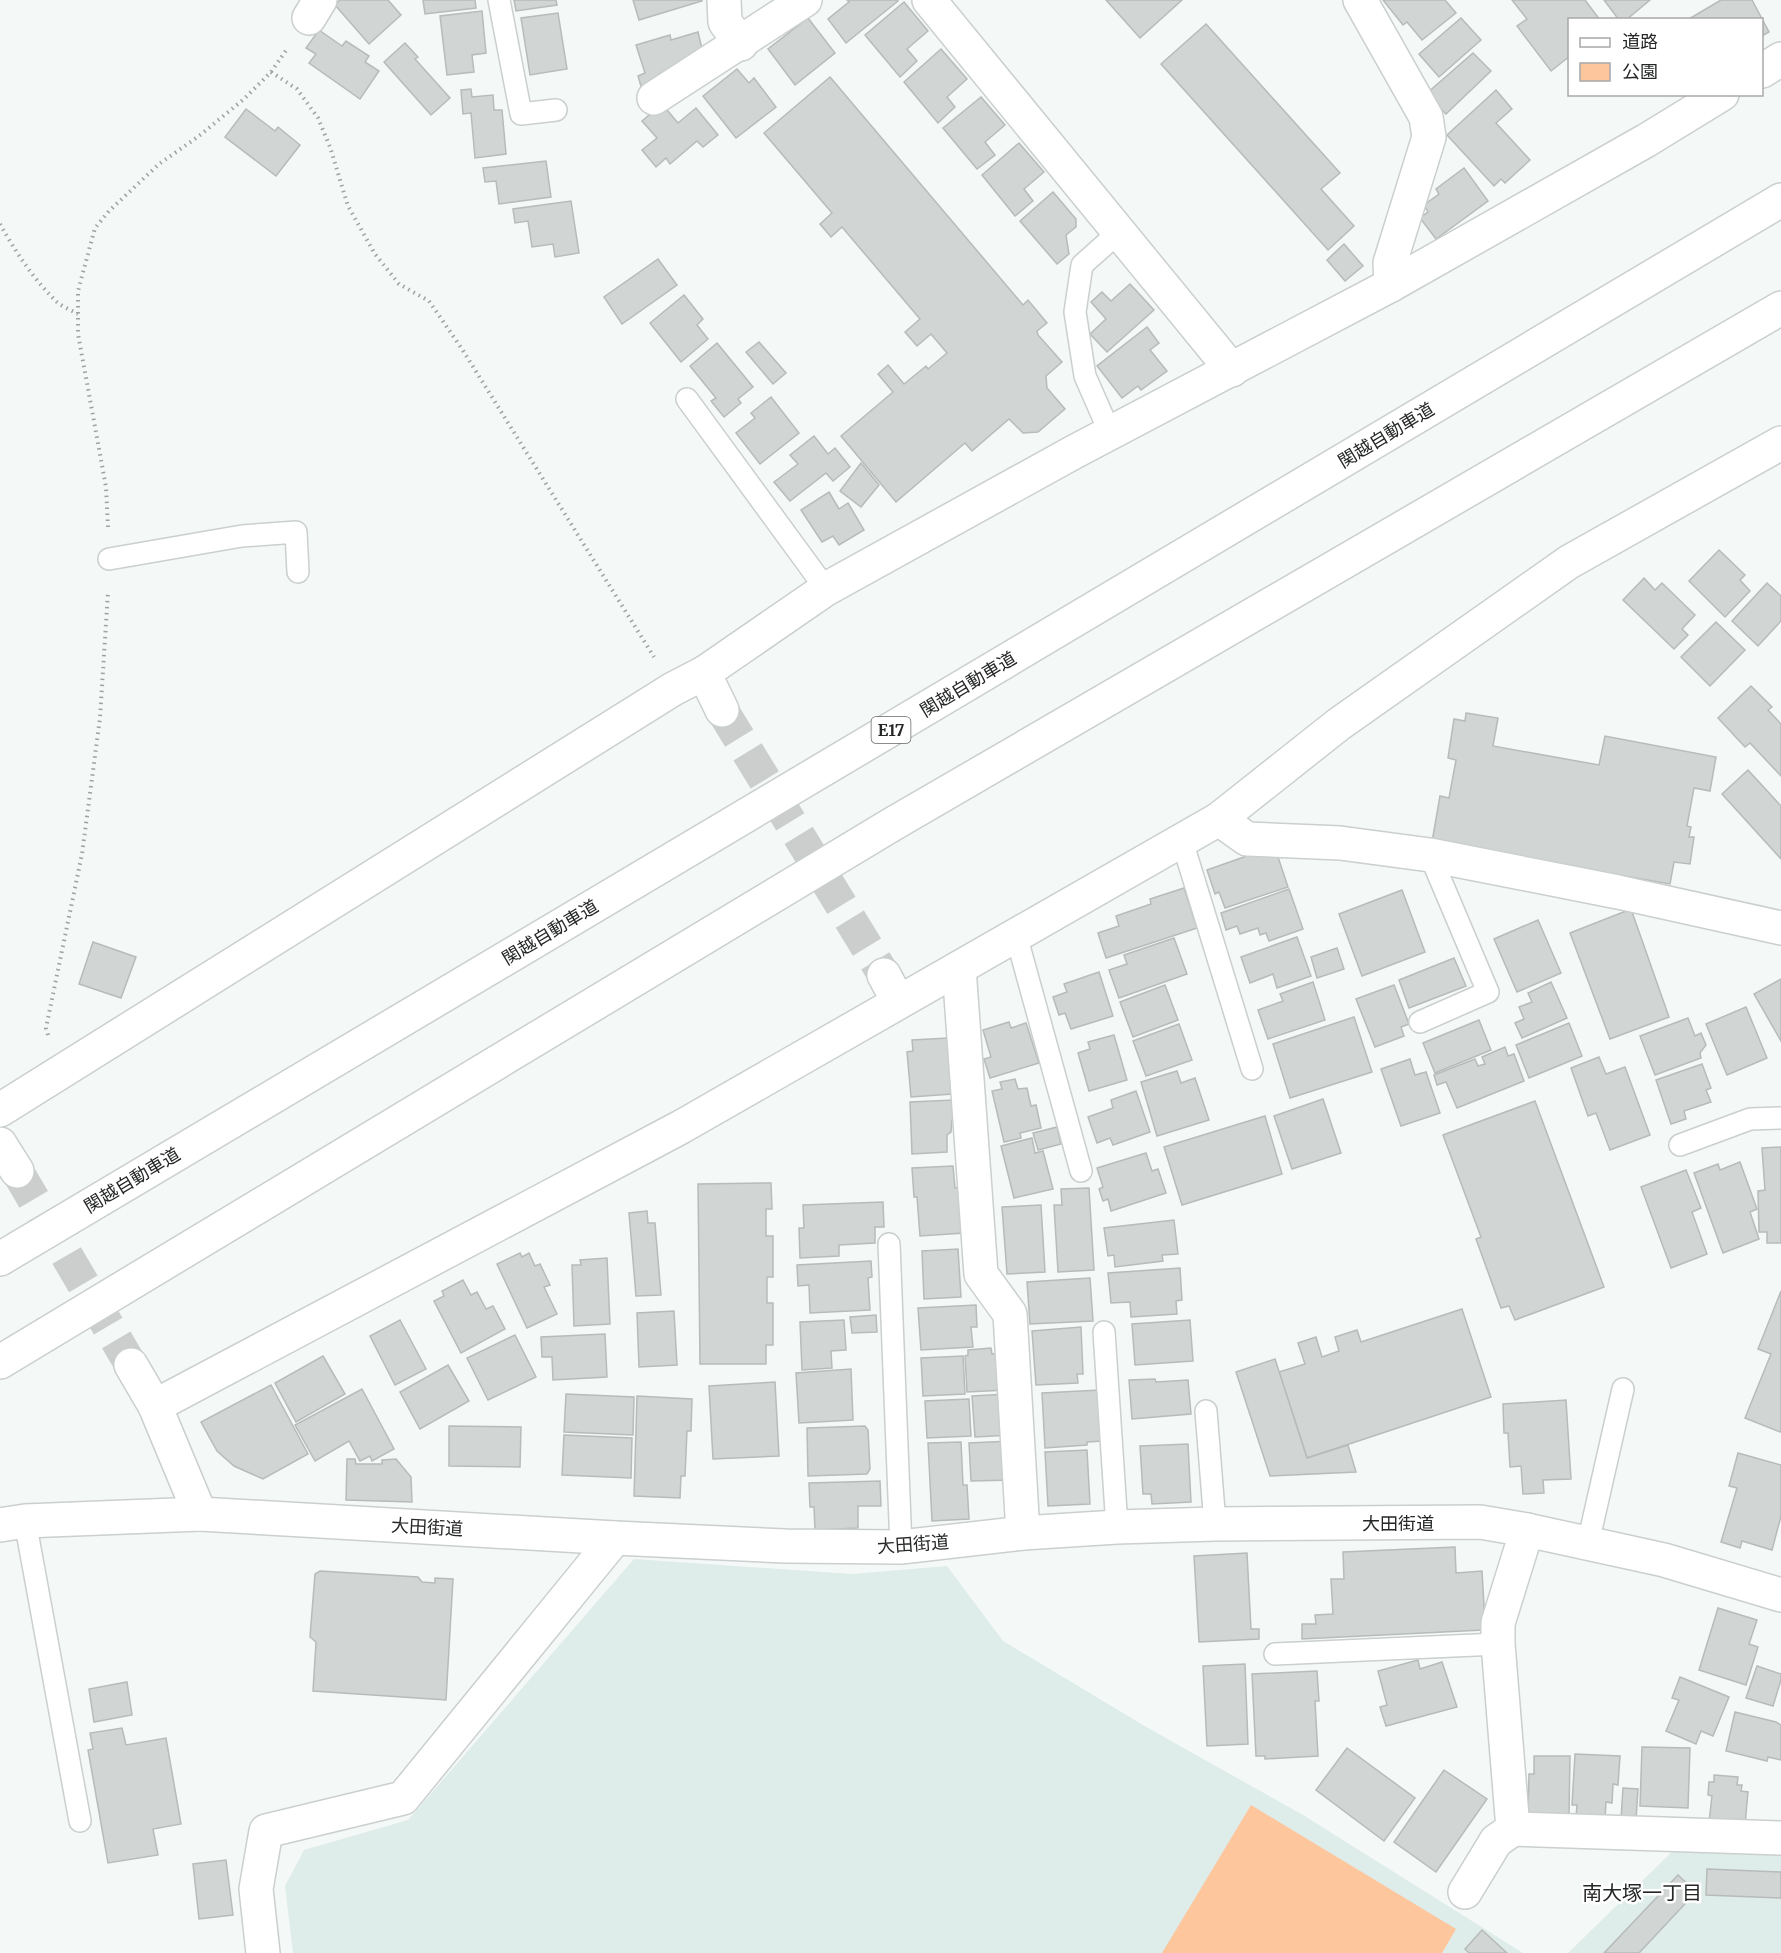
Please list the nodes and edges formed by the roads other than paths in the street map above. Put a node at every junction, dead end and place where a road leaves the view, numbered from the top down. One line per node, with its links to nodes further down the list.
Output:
1 (500, 0): 11 (lane)
2 (724, 0): 6 (main road)
3 (806, 0): 6 (main road)
4 (929, 0): 13 (main road)
5 (1360, 0): 14 (main road)
6 (741, 44): 10 (main road)
7 (1781, 59): 8 (main road)
8 (1763, 70)
9 (1719, 96): 14 (main road)
10 (654, 98)
11 (556, 110)
12 (1781, 200): 40 (main road, 関越自動車道 / E17)
13 (1119, 232): 16 (main road); 18 (lane)
14 (1391, 285): 16 (main road)
15 (1781, 308): 42 (main road)
16 (1232, 370): 18 (main road)
17 (687, 399): 22 (lane)
18 (1110, 433): 22 (main road)
19 (1781, 443): 25 (main road)
20 (109, 559): 21 (lane)
21 (298, 572)
22 (826, 589): 23 (main road)
23 (704, 674): 24 (main road); 33 (main road)
24 (722, 710)
25 (1219, 819): 26 (main road); 27 (main road)
26 (1182, 841): 29 (main road); 32 (lane)
27 (1430, 855): 28 (main road); 31 (lane)
28 (1781, 927)
29 (1016, 935): 30 (main road); 38 (lane)
30 (959, 968): 45 (main road); 52 (main road)
31 (1420, 1023)
32 (1252, 1069)
33 (0, 1110)
34 (1781, 1119): 36 (lane)
35 (0, 1144): 37 (main road)
36 (1680, 1145)
37 (17, 1171)
38 (1081, 1171)
39 (889, 1244): 55 (lane)
40 (0, 1259)
41 (1104, 1332): 50 (lane)
42 (0, 1362)
43 (131, 1365): 45 (main road)
44 (1623, 1389): 54 (lane)
45 (155, 1406): 47 (main road)
46 (1206, 1411): 49 (lane)
47 (200, 1514): 48 (main road, 大田街道); 53 (main road, 大田街道)
48 (13, 1523): 59 (lane)
49 (1215, 1524): 50 (main road, 大田街道); 51 (main road, 大田街道)
50 (1117, 1527): 52 (main road, 大田街道)
51 (1527, 1530): 54 (main road, 大田街道); 57 (main road)
52 (1023, 1533): 55 (main road, 大田街道)
53 (615, 1538): 55 (main road, 大田街道); 63 (main road)
54 (1588, 1543): 56 (main road, 大田街道)
55 (901, 1547)
56 (1781, 1595)
57 (1498, 1644): 58 (lane); 60 (main road)
58 (1275, 1654)
59 (80, 1821)
60 (1512, 1829): 61 (main road); 62 (main road)
61 (1781, 1838)
62 (1465, 1892)
63 (263, 1953)

